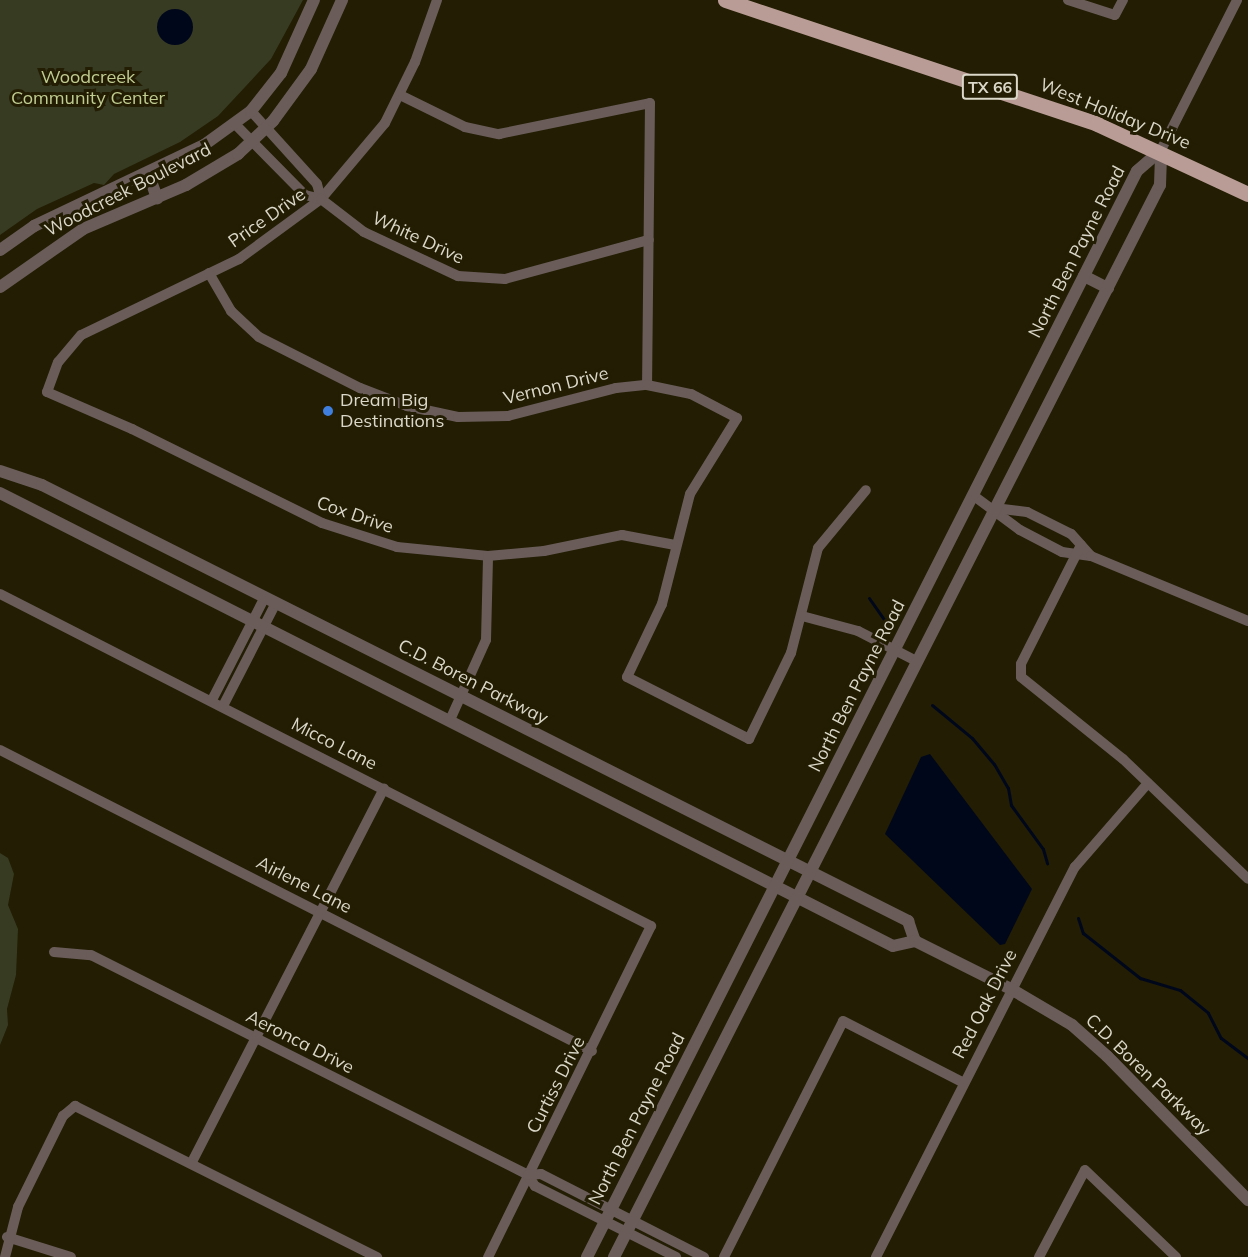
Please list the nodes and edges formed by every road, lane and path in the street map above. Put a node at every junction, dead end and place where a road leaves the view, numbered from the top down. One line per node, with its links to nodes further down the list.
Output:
1 (314, 0): 10 (street, Woodcreek Boulevard)
2 (342, 0): 12 (street, Woodcreek Boulevard)
3 (437, 0): 9 (street, Price Drive)
4 (725, 0): 8 (main road, West Holiday Drive / TX 66)
5 (1068, 0): 6 (street)
6 (1123, 0)
7 (1237, 0): 14 (street)
8 (750, 4): 14 (main road, West Holiday Drive / TX 66)
9 (400, 95): 18 (street, Price Drive); 19 (street)
10 (251, 111): 11 (street, Woodcreek Boulevard); 12 (street, White Drive)
11 (234, 123): 13 (street, White Drive); 15 (street, Woodcreek Boulevard)
12 (265, 129): 13 (street, Woodcreek Boulevard); 18 (street, White Drive)
13 (252, 141): 17 (street, Woodcreek Boulevard); 18 (street, White Drive)
14 (1161, 150): 16 (main road, West Holiday Drive / TX 66); 22 (street, North Ben Payne Road); 24 (street)
15 (148, 173): 17 (street); 20 (street, Woodcreek Boulevard)
16 (1248, 194)
17 (157, 198): 23 (street, Woodcreek Boulevard)
18 (321, 200): 19 (street, White Drive); 21 (street, Price Drive)
19 (649, 240): 25 (street)
20 (0, 250)
21 (209, 273): 25 (street, Vernon Drive); 26 (street, Price Drive)
22 (1084, 276): 24 (street); 30 (street, North Ben Payne Road)
23 (0, 287)
24 (1108, 288): 31 (street)
25 (647, 385): 32 (street, Vernon Drive)
26 (47, 392): 34 (street, Cox Drive)
27 (0, 471): 36 (street, C.D. Boren Parkway)
28 (866, 490): 38 (street)
29 (0, 493): 39 (street, C.D. Boren Parkway)
30 (974, 496): 31 (street); 42 (street, North Ben Payne Road)
31 (994, 508): 33 (street); 33 (street); 43 (street)
32 (675, 545): 34 (street, Cox Drive); 38 (street)
33 (1078, 549): 40 (street); 49 (street)
34 (488, 556): 44 (street)
35 (0, 594): 45 (street, Micco Lane)
36 (264, 597): 37 (street, C.D. Boren Parkway); 39 (street)
37 (276, 603): 41 (street); 44 (street, C.D. Boren Parkway)
38 (802, 616): 42 (street)
39 (254, 619): 41 (street, C.D. Boren Parkway); 45 (street)
40 (1248, 621)
41 (265, 625): 46 (street); 47 (street, C.D. Boren Parkway)
42 (896, 650): 43 (street); 51 (street, North Ben Payne Road)
43 (916, 661): 52 (street)
44 (462, 696): 47 (street); 51 (street, C.D. Boren Parkway)
45 (212, 700): 46 (street, Micco Lane)
46 (223, 706): 50 (street, Micco Lane)
47 (450, 720): 54 (street, C.D. Boren Parkway)
48 (0, 750): 56 (street, Airlene Lane)
49 (1148, 783): 53 (street); 60 (street, Red Oak Drive)
50 (384, 788): 56 (street); 57 (street, Micco Lane)
51 (788, 861): 52 (street, C.D. Boren Parkway); 54 (street, North Ben Payne Road)
52 (808, 872): 55 (street); 58 (street, C.D. Boren Parkway)
53 (1246, 872)
54 (775, 887): 55 (street, C.D. Boren Parkway); 67 (street, North Ben Payne Road)
55 (795, 897): 58 (street, C.D. Boren Parkway); 68 (street)
56 (320, 912): 61 (street); 62 (street, Airlene Lane)
57 (651, 926): 62 (street, Curtiss Drive)
58 (915, 941): 60 (street, C.D. Boren Parkway)
59 (54, 952): 61 (street, Aeronca Drive)
60 (1011, 989): 63 (street, Red Oak Drive); 66 (street, C.D. Boren Parkway)
61 (255, 1038): 64 (street); 65 (street, Aeronca Drive)
62 (592, 1051): 65 (street, Curtiss Drive)
63 (964, 1083): 78 (street); 79 (street, Red Oak Drive)
64 (192, 1162): 69 (street); 72 (street)
65 (528, 1175): 67 (street, Aeronca Drive); 73 (street, Curtiss Drive)
66 (1248, 1200)
67 (608, 1215): 68 (street, Aeronca Drive); 74 (street, North Ben Payne Road)
68 (629, 1226): 75 (street); 76 (street, Aeronca Drive); 77 (street, Aeronca Drive)
69 (7, 1237): 70 (street); 71 (street)
70 (5, 1257)
71 (71, 1257)
72 (377, 1257)
73 (488, 1257)
74 (587, 1257)
75 (614, 1257)
76 (676, 1257)
77 (704, 1257)
78 (724, 1257)
79 (876, 1257)
80 (1039, 1257): 81 (street)
81 (1176, 1257)

